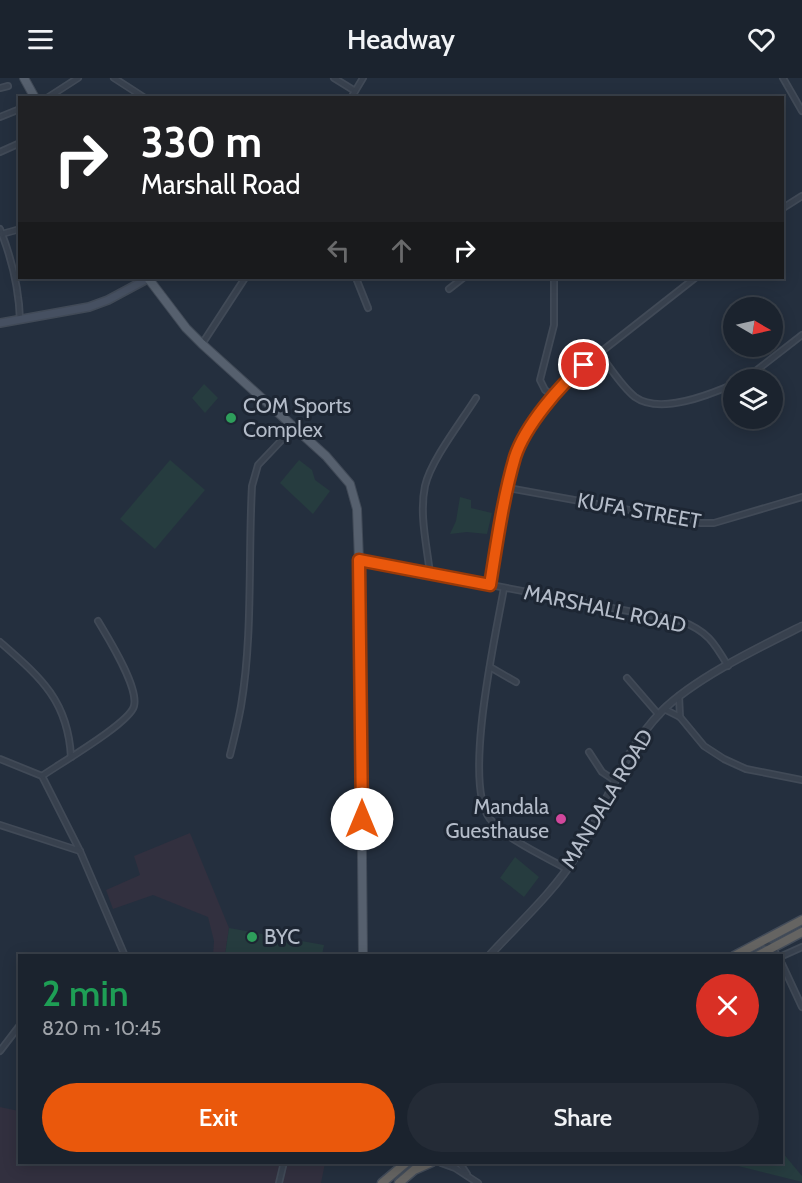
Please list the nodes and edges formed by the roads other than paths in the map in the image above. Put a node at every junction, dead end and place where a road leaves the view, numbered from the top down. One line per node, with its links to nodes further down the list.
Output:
1 (24, 78): 10 (main road)
2 (78, 78): 11 (street)
3 (114, 78): 12 (street)
4 (334, 78): 9 (street)
5 (363, 78): 9 (street)
6 (783, 78): 14 (street)
7 (8, 86): 8 (street)
8 (0, 88)
9 (355, 91): 13 (street)
10 (34, 96)
11 (49, 96)
12 (142, 96)
13 (352, 96)
14 (796, 98): 15 (street); 17 (street)
15 (802, 99)
16 (18, 110): 18 (street)
17 (802, 111)
18 (0, 117)
19 (18, 144): 20 (street)
20 (0, 152)
21 (802, 196): 22 (street)
22 (784, 207)
23 (18, 229): 24 (street)
24 (1, 232): 34 (street)
25 (146, 279): 34 (main road)
26 (149, 279): 37 (main road)
27 (244, 279): 37 (street)
28 (356, 279): 33 (street)
29 (462, 279): 32 (street)
30 (554, 279): 41 (street)
31 (694, 279): 38 (street)
32 (449, 289)
33 (368, 308)
34 (20, 320): 35 (main road)
35 (0, 323)
36 (802, 335): 39 (street)
37 (202, 344): 43 (main road)
38 (599, 353): 40 (street); 41 (street)
39 (758, 369)
40 (723, 388)
41 (552, 395): 44 (street)
42 (476, 398): 47 (street)
43 (294, 427): 46 (main road); 61 (street)
44 (508, 488): 45 (street, KUFA STREET); 48 (street)
45 (802, 497)
46 (359, 560): 47 (street, MARSHALL ROAD); 76 (main road)
47 (430, 574): 48 (street, MARSHALL ROAD)
48 (490, 585): 49 (street, MARSHALL ROAD)
49 (504, 588): 53 (street, MARSHALL ROAD); 54 (street)
50 (98, 621): 62 (street)
51 (802, 626): 53 (street, MANDALA ROAD)
52 (0, 642): 62 (street)
53 (728, 666): 57 (street, MANDALA ROAD)
54 (490, 667): 56 (street); 69 (street)
55 (627, 678): 58 (street)
56 (516, 682)
57 (679, 696): 58 (street, MANDALA ROAD); 59 (street)
58 (662, 712): 59 (street); 65 (street, MANDALA ROAD)
59 (680, 717): 66 (street)
60 (589, 752): 65 (street)
61 (230, 755)
62 (71, 757): 64 (street)
63 (0, 759): 64 (street)
64 (42, 776): 68 (street)
65 (614, 780): 69 (street, MANDALA ROAD)
66 (802, 780)
67 (0, 825): 68 (street)
68 (80, 851): 75 (street)
69 (567, 868): 77 (street, MANDALA ROAD)
70 (802, 920): 72 (highway)
71 (802, 932): 73 (highway)
72 (760, 941): 73 (street); 78 (highway)
73 (773, 947): 79 (highway); 80 (street)
74 (802, 947): 81 (street)
75 (124, 954)
76 (363, 954)
77 (491, 954)
78 (737, 954)
79 (761, 954)
80 (778, 954)
81 (783, 954)
82 (783, 966): 83 (street)
83 (802, 1007)
84 (18, 1027): 85 (street)
85 (0, 1051)
86 (284, 1164): 92 (street)
87 (405, 1164): 93 (highway)
88 (428, 1164): 94 (highway)
89 (445, 1164): 91 (street)
90 (460, 1164): 91 (street)
91 (468, 1176): 95 (street)
92 (279, 1183)
93 (382, 1183)
94 (399, 1183)
95 (478, 1183)

